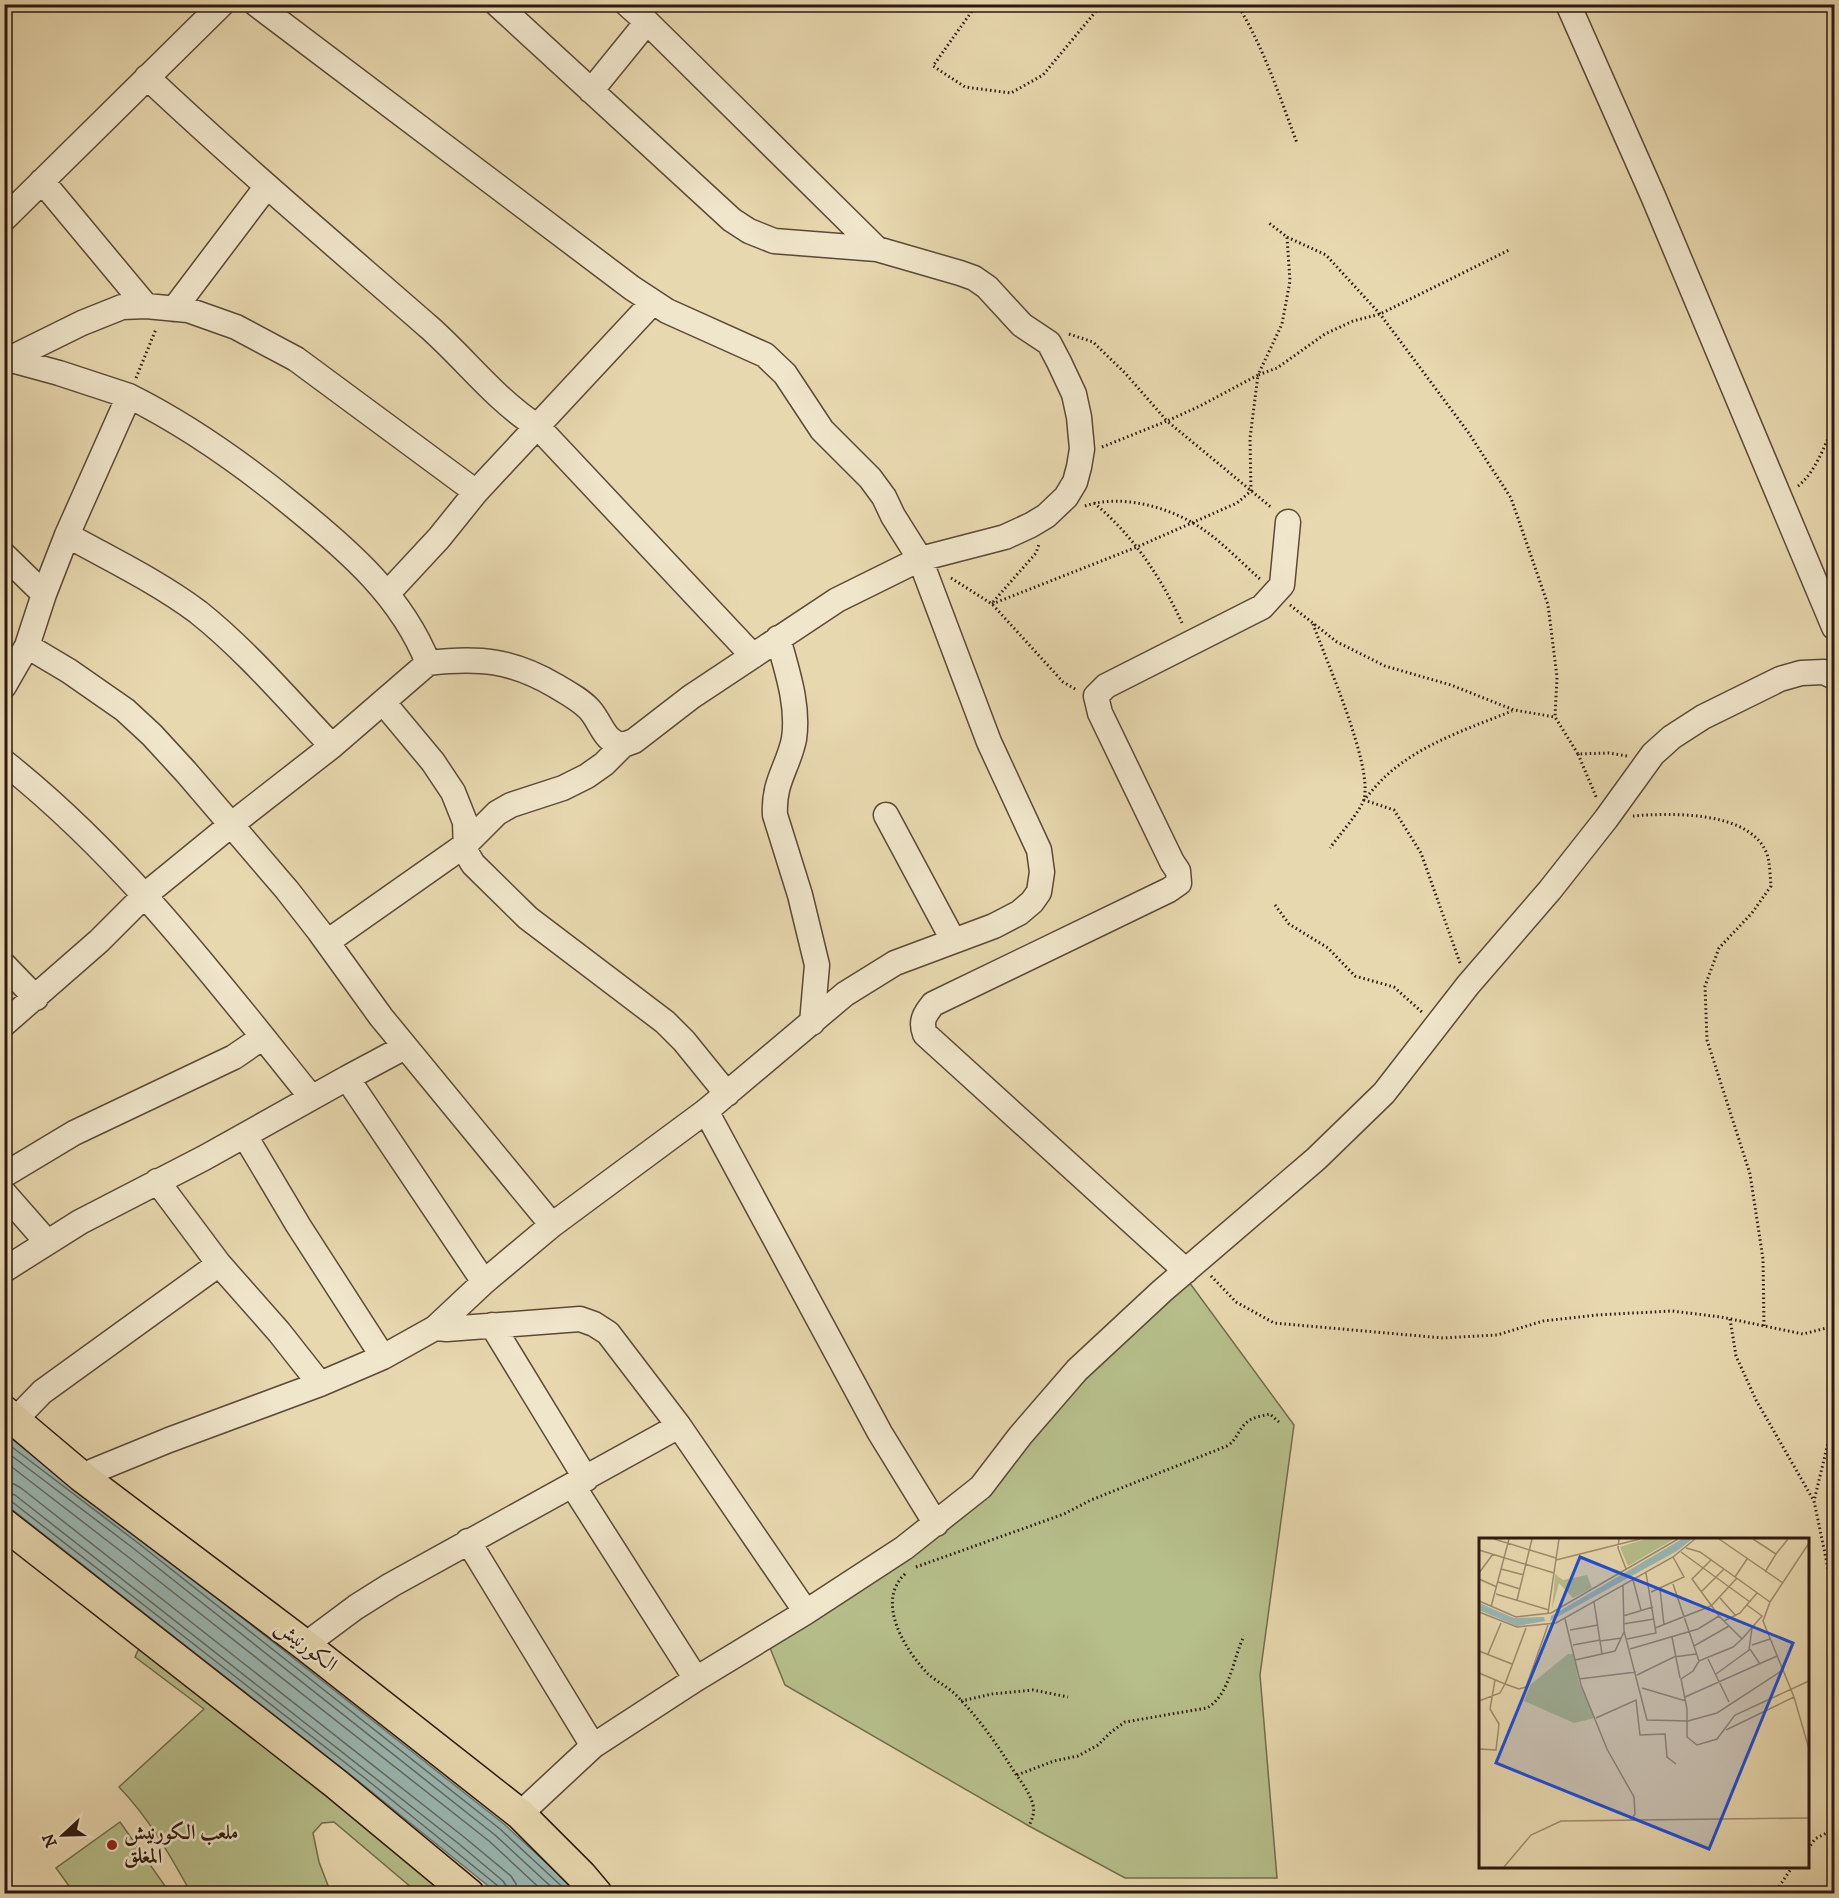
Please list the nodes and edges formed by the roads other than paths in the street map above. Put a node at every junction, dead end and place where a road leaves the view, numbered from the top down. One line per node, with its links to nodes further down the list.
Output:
1 (222, 4): 7 (street)
2 (256, 4): 13 (street)
3 (497, 4): 8 (street)
4 (627, 4): 6 (street)
5 (1568, 4): 25 (street)
6 (647, 22): 8 (street); 12 (street)
7 (147, 77): 9 (street); 10 (street)
8 (591, 91): 12 (street)
9 (42, 181): 11 (street); 14 (street)
10 (267, 186): 14 (street); 17 (street)
11 (4, 219)
12 (877, 249): 22 (street)
13 (654, 302): 17 (street); 22 (street)
14 (162, 308): 15 (street); 18 (street)
15 (7, 358): 16 (street)
16 (129, 396): 20 (street); 24 (street)
17 (538, 427): 18 (street); 28 (street)
18 (476, 492): 24 (street)
19 (1288, 522): 59 (street)
20 (67, 535): 23 (street); 34 (street)
21 (4, 555): 23 (street)
22 (921, 559): 26 (street); 40 (street)
23 (44, 594): 27 (street)
24 (387, 594): 29 (street)
25 (1834, 627)
26 (778, 638): 28 (street); 44 (street)
27 (27, 646): 31 (street); 37 (street)
28 (753, 656): 33 (street)
29 (428, 663): 32 (street); 33 (street)
30 (1834, 677): 59 (street)
31 (4, 686)
32 (382, 702): 34 (street); 38 (street)
33 (623, 745): 38 (street)
34 (332, 746): 37 (street)
35 (4, 762): 39 (street)
36 (886, 815): 40 (street)
37 (232, 824): 39 (street); 41 (street)
38 (465, 844): 41 (street); 49 (street)
39 (145, 895): 43 (street); 46 (street)
40 (953, 940): 44 (street)
41 (327, 942): 47 (street)
42 (4, 965): 43 (street)
43 (36, 998): 45 (street)
44 (812, 1023): 49 (street)
45 (4, 1024)
46 (263, 1037): 50 (street); 53 (street)
47 (405, 1047): 48 (street); 56 (street)
48 (347, 1078): 50 (street); 61 (street)
49 (727, 1094): 51 (street)
50 (311, 1096): 52 (street)
51 (706, 1111): 56 (street); 71 (street)
52 (245, 1136): 54 (street); 64 (street)
53 (4, 1175)
54 (157, 1181): 57 (street); 58 (street)
55 (4, 1192): 57 (street)
56 (552, 1225): 61 (street)
57 (47, 1242): 60 (street)
58 (219, 1264): 65 (street); 66 (street)
59 (1191, 1266): 71 (street)
60 (4, 1270)
61 (484, 1282): 63 (street)
62 (492, 1325): 63 (street); 67 (street); 69 (street)
63 (435, 1328): 64 (street)
64 (383, 1357): 65 (street)
65 (320, 1384): 68 (street)
66 (10, 1415): 68 (main road, الكورنيش)
67 (679, 1426): 69 (street); 73 (street)
68 (81, 1476): 74 (main road, الكورنيش)
69 (580, 1482): 72 (street); 75 (street)
70 (4, 1524): 78 (main road)
71 (936, 1524): 73 (street)
72 (468, 1541): 74 (street); 76 (street)
73 (806, 1612): 75 (street)
74 (305, 1645): 77 (main road, الكورنيش)
75 (696, 1679): 76 (street)
76 (593, 1746): 77 (street)
77 (520, 1814): 79 (main road, الكورنيش)
78 (469, 1893)
79 (597, 1893)

